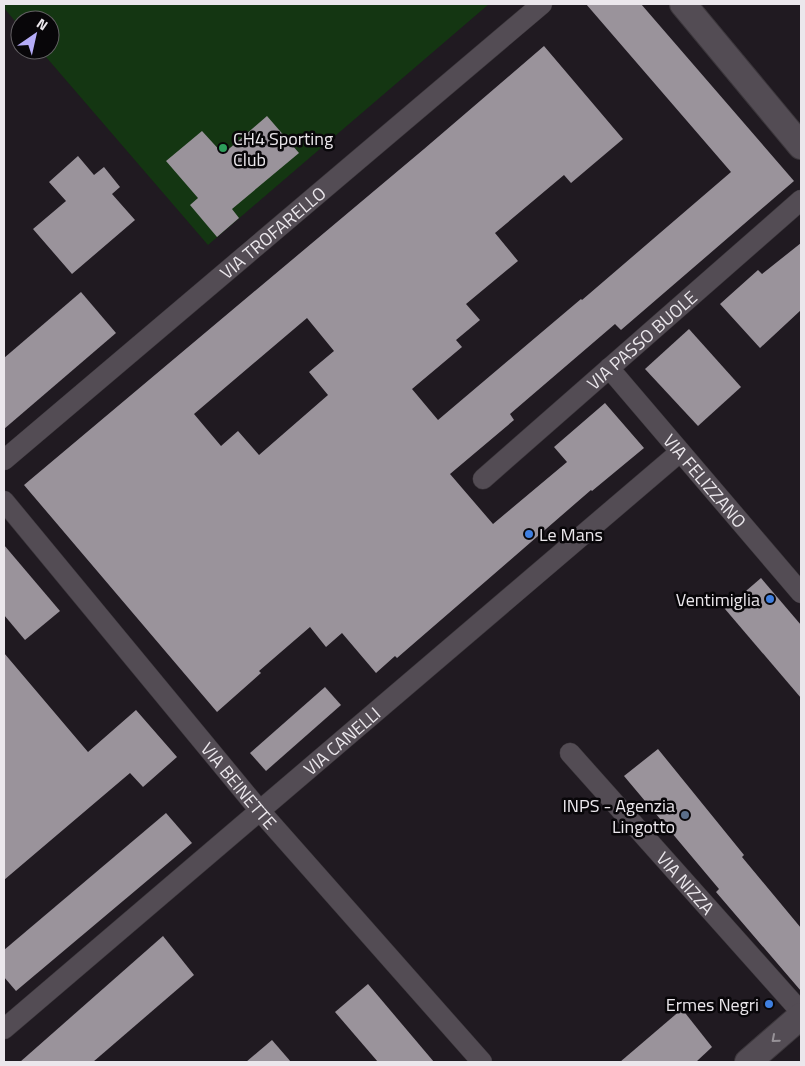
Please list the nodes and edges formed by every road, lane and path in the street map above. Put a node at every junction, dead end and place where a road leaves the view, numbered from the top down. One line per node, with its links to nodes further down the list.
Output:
1 (542, 4): 7 (street, VIA TROFARELLO)
2 (683, 4): 3 (street)
3 (801, 146)
4 (801, 200): 5 (street, VIA PASSO BUOLE)
5 (609, 368): 6 (street, VIA FELIZZANO); 8 (street, VIA PASSO BUOLE)
6 (680, 452): 10 (street, VIA FELIZZANO); 12 (street, VIA CANELLI)
7 (4, 460)
8 (483, 479)
9 (4, 501): 12 (street, VIA BEINETTE)
10 (801, 593)
11 (570, 753): 13 (street, VIA NIZZA)
12 (260, 811): 15 (street, VIA CANELLI); 16 (street, VIA BEINETTE)
13 (801, 1012)
14 (801, 1016): 17 (street, one-way to 17)
15 (4, 1029)
16 (482, 1062)
17 (748, 1062)

